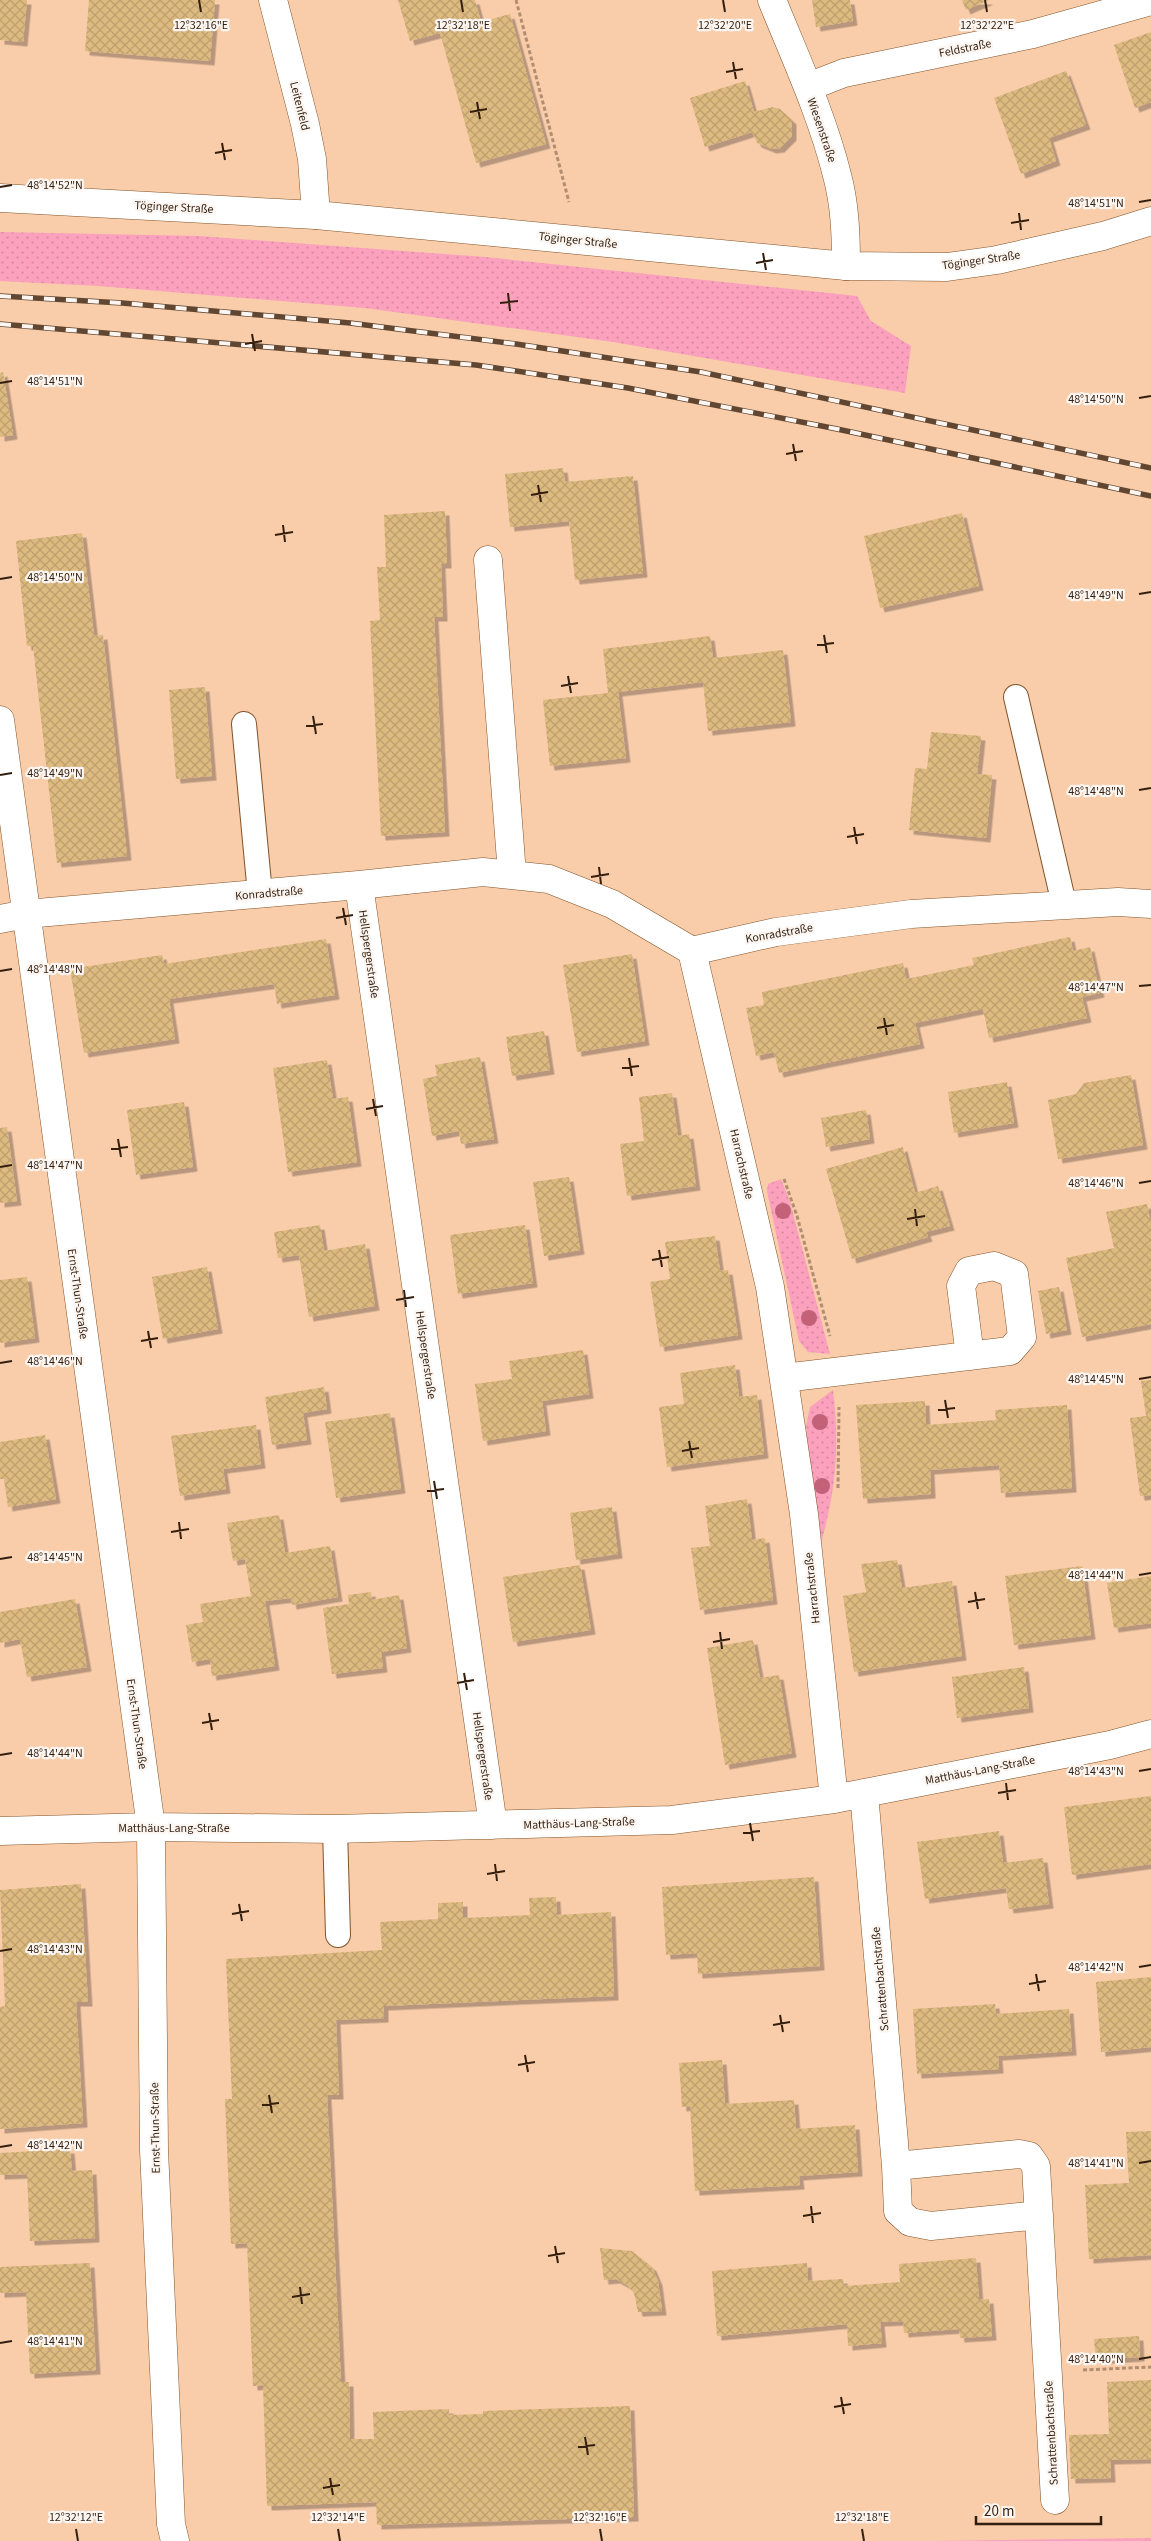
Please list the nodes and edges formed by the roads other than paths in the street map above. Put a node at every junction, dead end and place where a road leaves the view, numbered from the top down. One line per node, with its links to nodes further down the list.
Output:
1 (272, 0): 6 (street, Leitenfeld)
2 (772, 0): 4 (street, Wiesenstraße)
3 (1151, 1): 4 (street, Feldstraße)
4 (808, 87): 8 (street, Wiesenstraße)
5 (0, 198): 6 (street, Töginger Straße)
6 (316, 215): 8 (street, Töginger Straße)
7 (1151, 221): 8 (street, Töginger Straße)
8 (846, 266)
9 (488, 560): 13 (street)
10 (1016, 697): 16 (lane)
11 (0, 720): 18 (street)
12 (244, 724): 15 (lane)
13 (512, 874): 14 (street, Konradstraße); 19 (street, Konradstraße)
14 (359, 886): 15 (street, Konradstraße); 25 (street, Hellspergerstraße)
15 (260, 894): 18 (street, Konradstraße)
16 (1064, 904): 17 (street, Konradstraße); 19 (street, Konradstraße)
17 (1151, 904)
18 (13, 916): 26 (street, Ernst-Thun-Straße)
19 (692, 951): 21 (street, Harrachstraße)
20 (970, 1356): 21 (street)
21 (784, 1378): 24 (street, Harrachstraße)
22 (1151, 1734): 23 (street, Matthäus-Lang-Straße)
23 (864, 1793): 24 (street, Matthäus-Lang-Straße); 30 (street, Schrattenbachstraße)
24 (834, 1799): 25 (street, Matthäus-Lang-Straße)
25 (493, 1825): 27 (street, Matthäus-Lang-Straße)
26 (151, 1827): 27 (street, Matthäus-Lang-Straße); 28 (street, Matthäus-Lang-Straße); 33 (street, Ernst-Thun-Straße)
27 (334, 1829): 29 (lane)
28 (0, 1831)
29 (338, 1935)
30 (896, 2166): 31 (street, Schrattenbachstraße); 31 (street, Schrattenbachstraße)
31 (1039, 2215): 32 (street, Schrattenbachstraße)
32 (1055, 2500)
33 (175, 2541)

